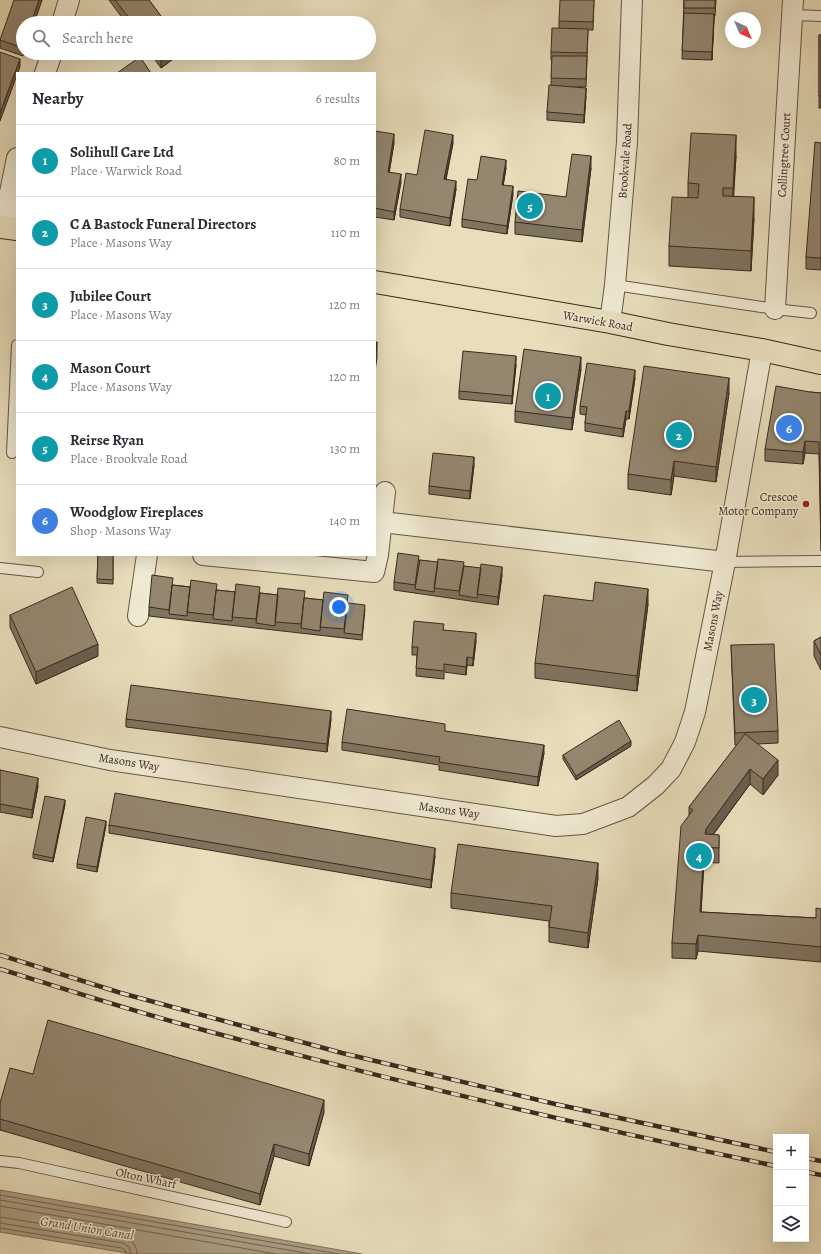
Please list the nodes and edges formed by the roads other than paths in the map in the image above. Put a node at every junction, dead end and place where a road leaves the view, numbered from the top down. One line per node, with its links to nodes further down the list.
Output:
1 (70, 0): 4 (street)
2 (632, 0): 11 (street, Brookvale Road)
3 (792, 7): 5 (lane); 12 (street, Collingtree Court)
4 (64, 16)
5 (821, 16)
6 (50, 60): 7 (street)
7 (45, 72)
8 (16, 162): 9 (street)
9 (8, 228)
10 (376, 282): 14 (highway, Warwick Road)
11 (615, 284): 12 (lane); 14 (street, Brookvale Road)
12 (775, 309): 13 (lane)
13 (811, 313)
14 (610, 322): 15 (highway, Warwick Road)
15 (762, 350): 16 (highway, Warwick Road); 24 (street, Masons Way)
16 (821, 363)
17 (16, 367): 18 (lane)
18 (12, 453)
19 (385, 492): 20 (street)
20 (382, 522): 22 (street); 24 (street)
21 (147, 556): 27 (street)
22 (213, 556)
23 (821, 561): 24 (lane)
24 (725, 562): 28 (street, Masons Way)
25 (0, 568): 26 (lane)
26 (38, 572)
27 (138, 616)
28 (0, 736)
29 (0, 1161): 30 (lane, Olton Wharf)
30 (286, 1222)

